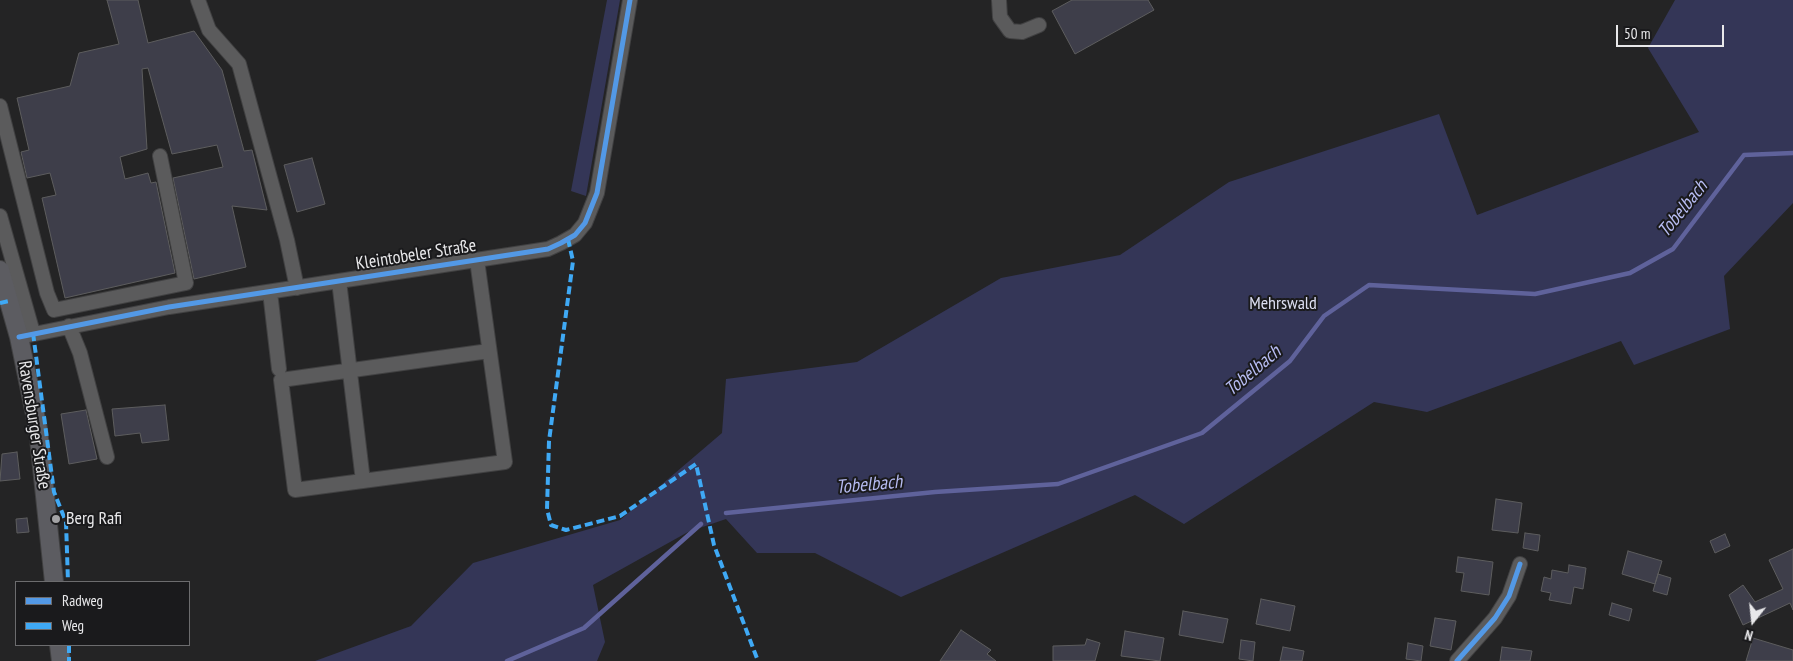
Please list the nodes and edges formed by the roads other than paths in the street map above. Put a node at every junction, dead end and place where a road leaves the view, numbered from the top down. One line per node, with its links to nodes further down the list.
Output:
1 (198, 0): 11 (street)
2 (630, 0): 8 (street, Kleintobeler Straße)
3 (999, 0): 4 (street)
4 (1039, 25)
5 (0, 106): 6 (street)
6 (160, 156)
7 (0, 216): 15 (street)
8 (477, 260): 10 (street, Kleintobeler Straße); 16 (street)
9 (0, 270): 12 (main road, Ravensburger Straße)
10 (338, 281): 11 (street, Kleintobeler Straße); 18 (street)
11 (297, 288): 13 (street, Kleintobeler Straße)
12 (3, 290): 15 (main road, Ravensburger Straße)
13 (270, 292): 14 (street, Kleintobeler Straße); 17 (street)
14 (70, 326): 15 (street, Kleintobeler Straße); 19 (street)
15 (26, 335): 22 (main road, Ravensburger Straße)
16 (489, 351): 18 (street); 20 (street)
17 (279, 369)
18 (350, 370): 20 (street); 20 (street)
19 (107, 457)
20 (363, 481)
21 (1520, 564): 25 (street)
22 (54, 581)
23 (59, 646): 24 (main road)
24 (60, 661)
25 (1457, 661)

